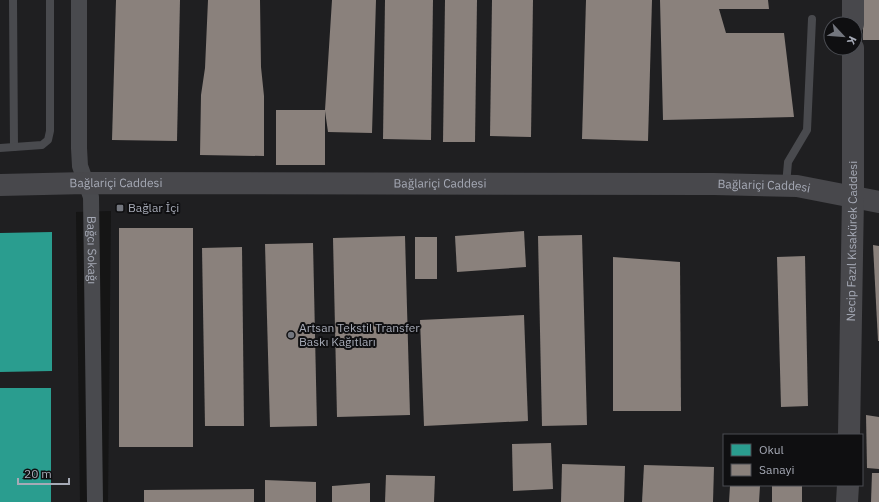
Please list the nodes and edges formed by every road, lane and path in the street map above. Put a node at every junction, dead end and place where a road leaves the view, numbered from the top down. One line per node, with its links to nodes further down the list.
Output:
1 (13, 0): 8 (lane)
2 (50, 0): 8 (lane)
3 (79, 0): 10 (street, Bağcı Sokağı)
4 (853, 0): 5 (main road)
5 (853, 16)
6 (812, 19): 12 (lane)
7 (853, 56): 13 (main road, Necip Fazıl Kısakürek Caddesi)
8 (14, 147): 9 (lane)
9 (0, 148)
10 (86, 183): 11 (main road, Bağlariçi Caddesi); 12 (main road, Bağlariçi Caddesi); 17 (street, Bağcı Sokağı)
11 (0, 185)
12 (786, 186): 13 (main road, Bağlariçi Caddesi)
13 (853, 197): 14 (main road, Bağlariçi Caddesi); 15 (main road, Necip Fazıl Kısakürek Caddesi)
14 (879, 202)
15 (849, 434)
16 (848, 486): 18 (main road)
17 (94, 502)
18 (847, 502)

